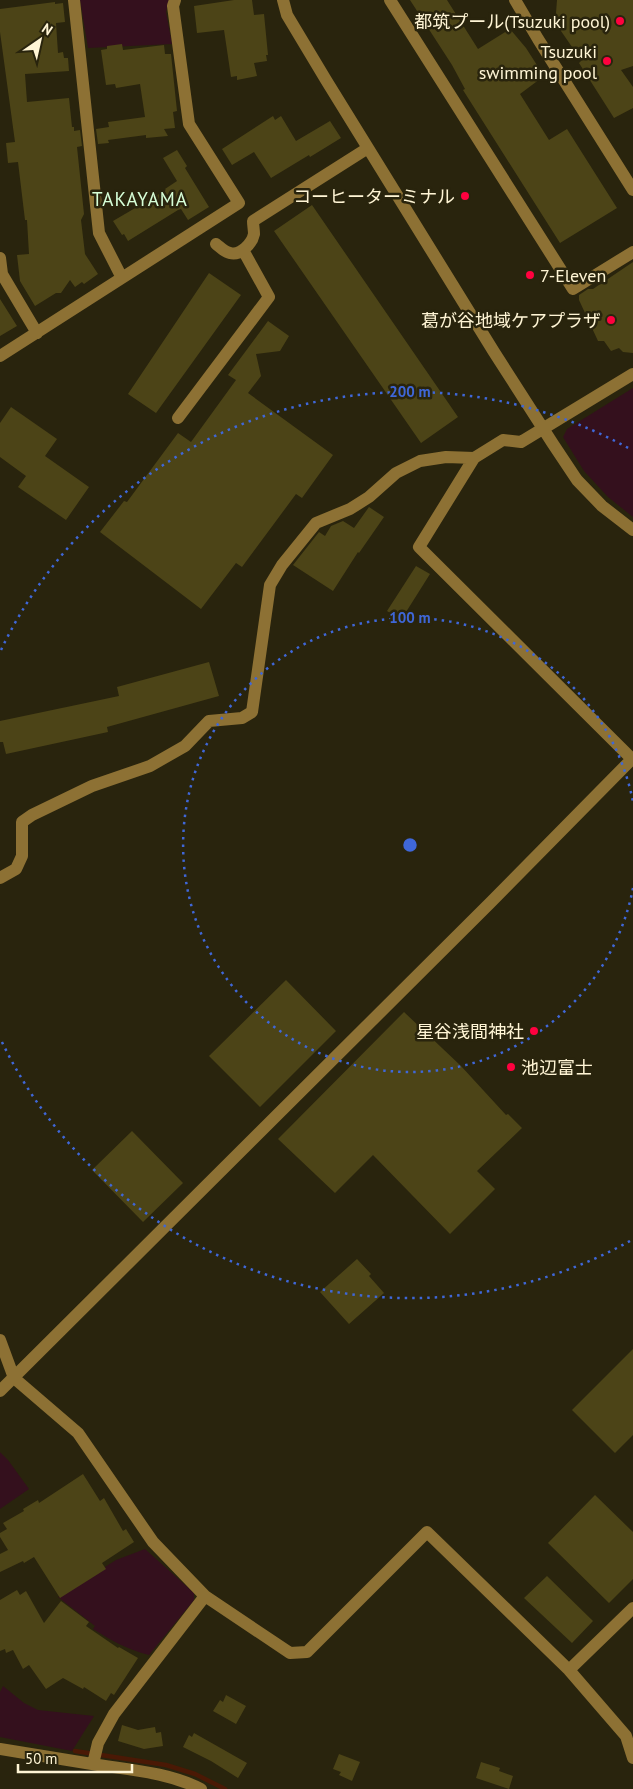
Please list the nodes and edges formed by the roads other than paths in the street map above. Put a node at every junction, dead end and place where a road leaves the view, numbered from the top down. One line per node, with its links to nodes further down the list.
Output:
1 (74, 0): 12 (street)
2 (175, 0): 12 (street)
3 (283, 0): 6 (street)
4 (390, 0): 10 (street)
5 (515, 0): 7 (street)
6 (368, 148): 9 (street); 17 (street)
7 (633, 190)
8 (216, 244): 9 (street)
9 (243, 250): 16 (street)
10 (633, 252)
11 (0, 258): 13 (street)
12 (122, 278): 13 (street)
13 (37, 333): 14 (street)
14 (0, 356)
15 (633, 374): 17 (street)
16 (178, 418)
17 (544, 428): 18 (street); 19 (street)
18 (474, 458): 20 (street); 21 (street)
19 (633, 530)
20 (633, 758): 23 (street)
21 (0, 878)
22 (0, 1340): 23 (street)
23 (14, 1378): 24 (street); 25 (street)
24 (0, 1391)
25 (205, 1596): 27 (street); 30 (street)
26 (633, 1608): 27 (street)
27 (569, 1670): 29 (street)
28 (0, 1749): 30 (street)
29 (633, 1758)
30 (93, 1764): 31 (street)
31 (201, 1789)

